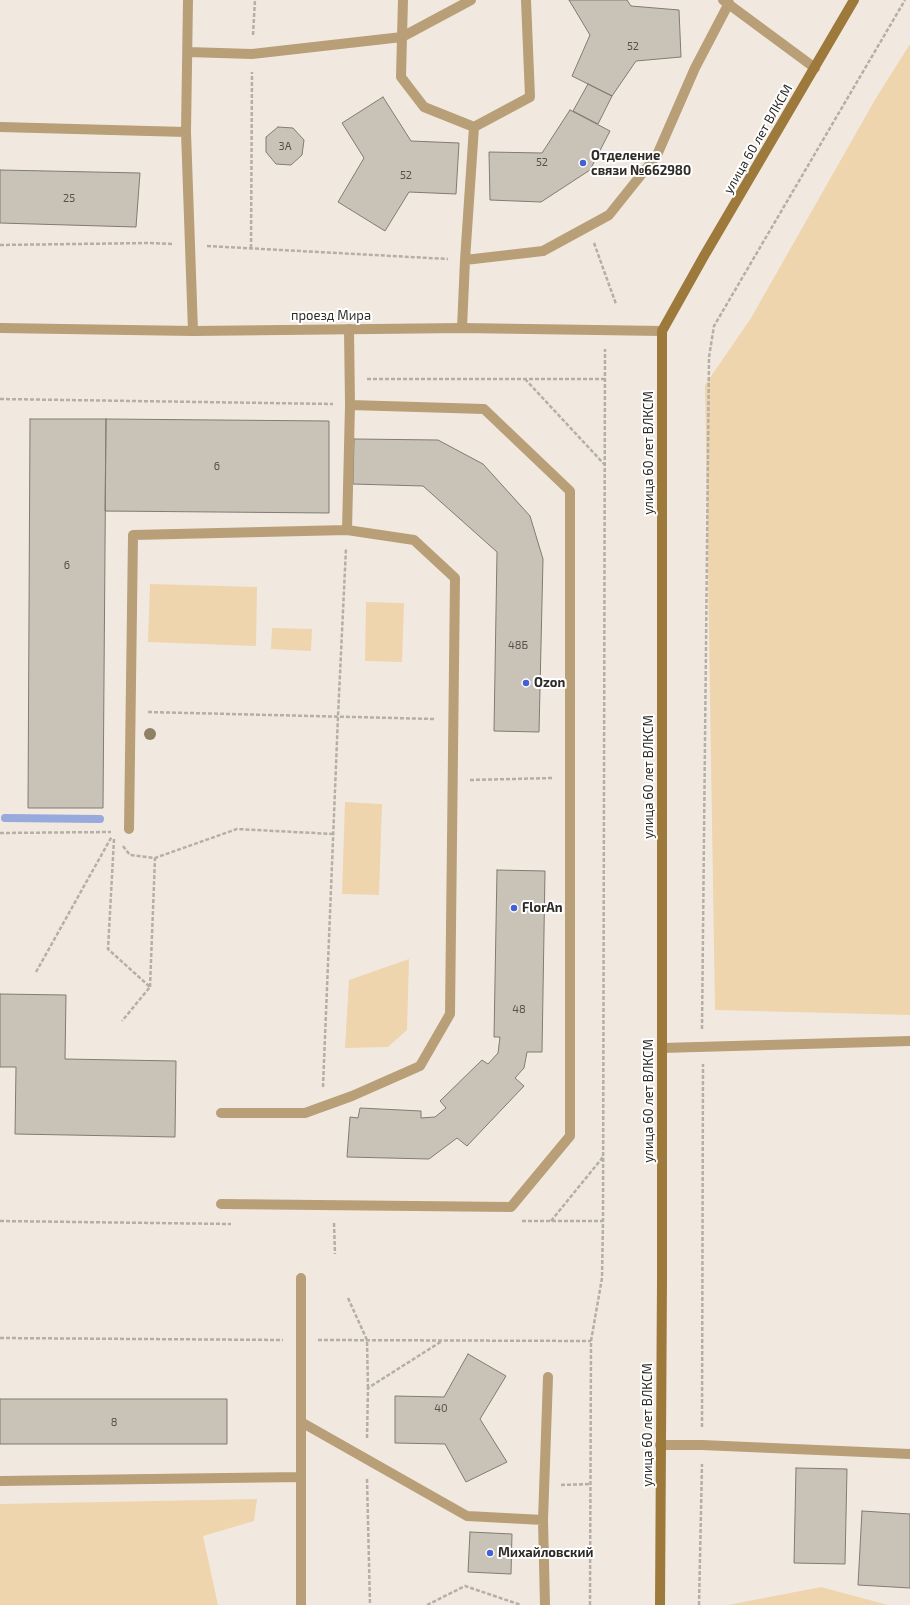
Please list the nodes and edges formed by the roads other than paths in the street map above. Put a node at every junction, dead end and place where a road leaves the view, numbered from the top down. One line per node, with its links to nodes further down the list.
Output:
1 (188, 0): 8 (street)
2 (403, 0): 7 (street)
3 (471, 0): 7 (street)
4 (526, 0): 11 (street)
5 (854, 0): 9 (street, улица 60 лет ВЛКСМ)
6 (726, 2): 9 (street); 13 (street)
7 (402, 37): 8 (street); 11 (street)
8 (188, 52): 12 (street)
9 (815, 68): 18 (street, улица 60 лет ВЛКСМ)
10 (0, 127): 12 (street)
11 (474, 127): 13 (street)
12 (186, 132): 17 (street)
13 (464, 260): 15 (street)
14 (0, 328): 17 (street, проезд Мира)
15 (462, 328): 16 (street, проезд Мира); 18 (street, проезд Мира)
16 (349, 329): 17 (street, проезд Мира); 19 (street)
17 (193, 331)
18 (662, 331): 23 (street, улица 60 лет ВЛКСМ)
19 (350, 404): 20 (street); 25 (street)
20 (347, 530): 21 (street); 24 (street)
21 (128, 829)
22 (910, 1041): 23 (street)
23 (662, 1048): 29 (street, улица 60 лет ВЛКСМ)
24 (221, 1112)
25 (221, 1204)
26 (301, 1278): 28 (street)
27 (548, 1377): 33 (street)
28 (301, 1422): 31 (street); 33 (street)
29 (660, 1445): 30 (street); 36 (street, улица 60 лет ВЛКСМ)
30 (910, 1454)
31 (301, 1477): 32 (street); 34 (street)
32 (0, 1481)
33 (543, 1520): 35 (street)
34 (301, 1605)
35 (545, 1605)
36 (660, 1605)

